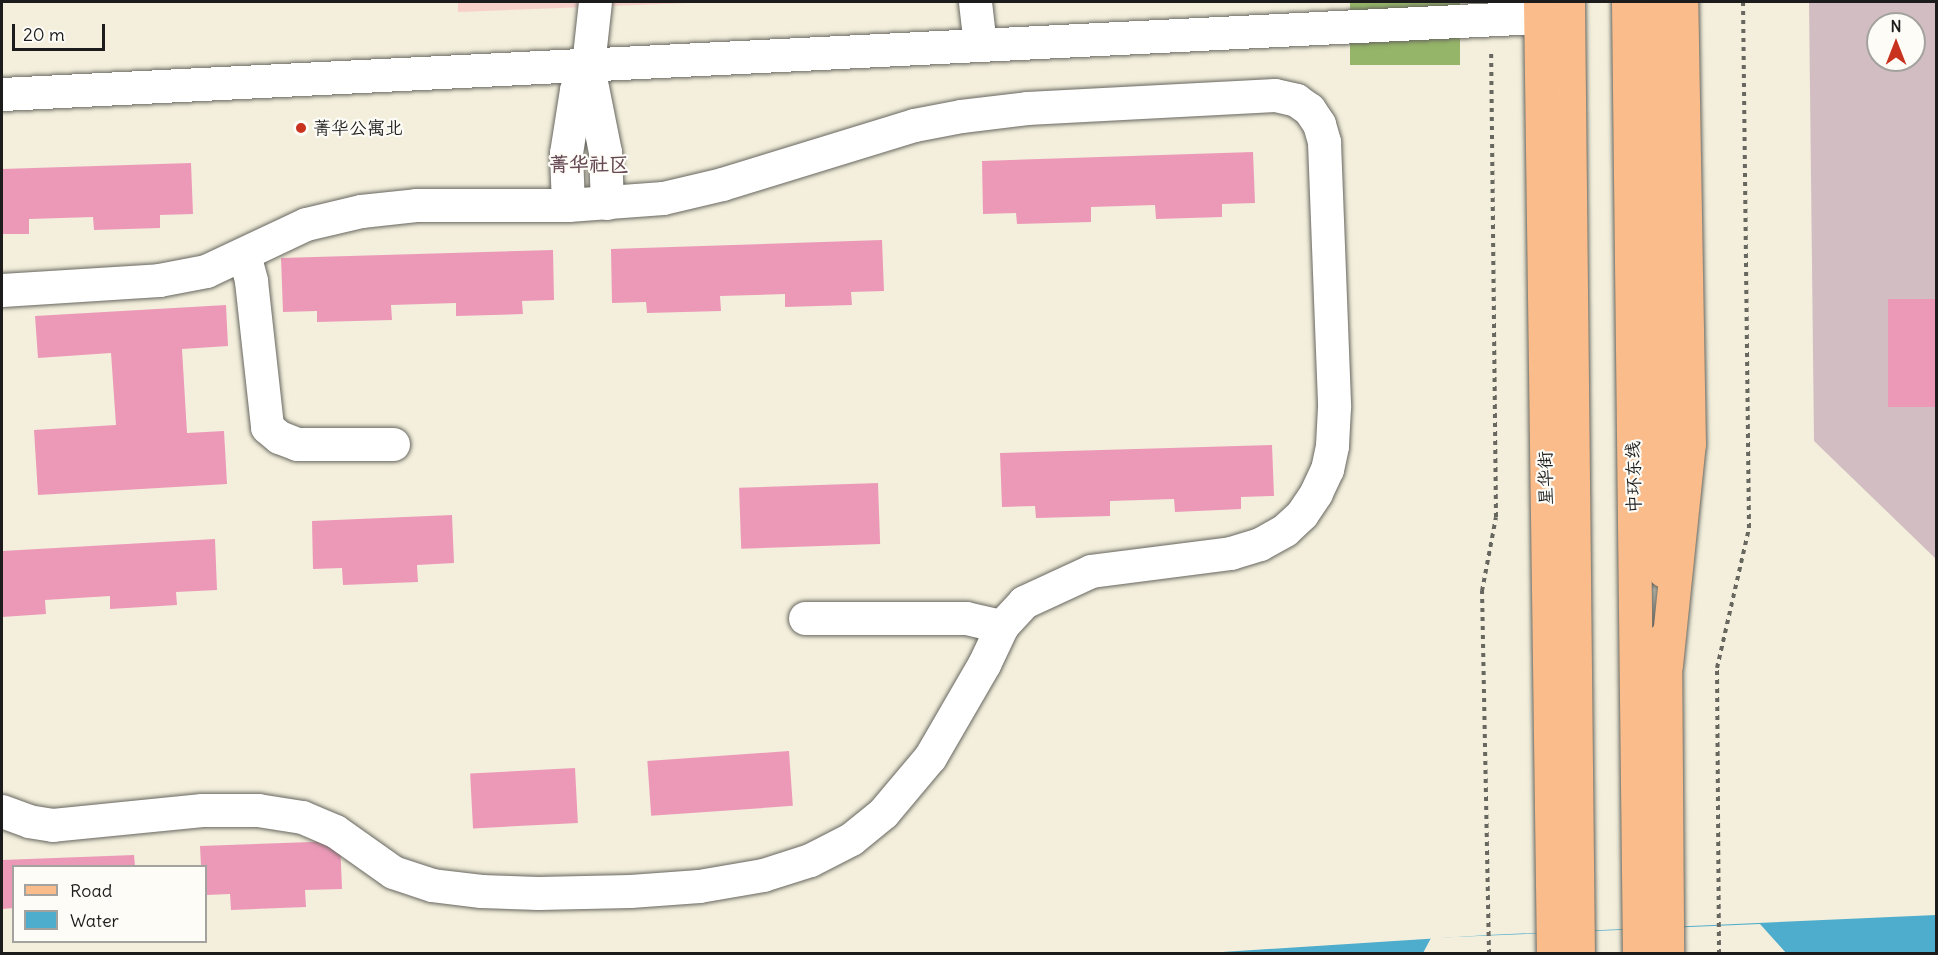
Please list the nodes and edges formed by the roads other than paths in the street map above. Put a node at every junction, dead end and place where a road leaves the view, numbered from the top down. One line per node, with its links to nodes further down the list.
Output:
1 (595, 2): 9 (street)
2 (975, 2): 8 (street)
3 (1568, 2): 22 (main road)
4 (1628, 2): 23 (main road, 中环东线)
5 (1657, 2): 18 (main road)
6 (1681, 2): 18 (main road)
7 (1540, 9): 8 (street); 21 (main road, 星华街)
8 (980, 45): 9 (street)
9 (588, 65): 10 (street); 11 (street); 12 (street)
10 (2, 94)
11 (607, 203): 12 (street); 17 (street)
12 (568, 205): 13 (street)
13 (244, 254): 14 (street); 15 (street)
14 (2, 290)
15 (393, 444)
16 (805, 618): 17 (street)
17 (1002, 626): 19 (street)
18 (1666, 665): 20 (main road)
19 (2, 811)
20 (1666, 941)
21 (1552, 943)
22 (1578, 954)
23 (1640, 954)

